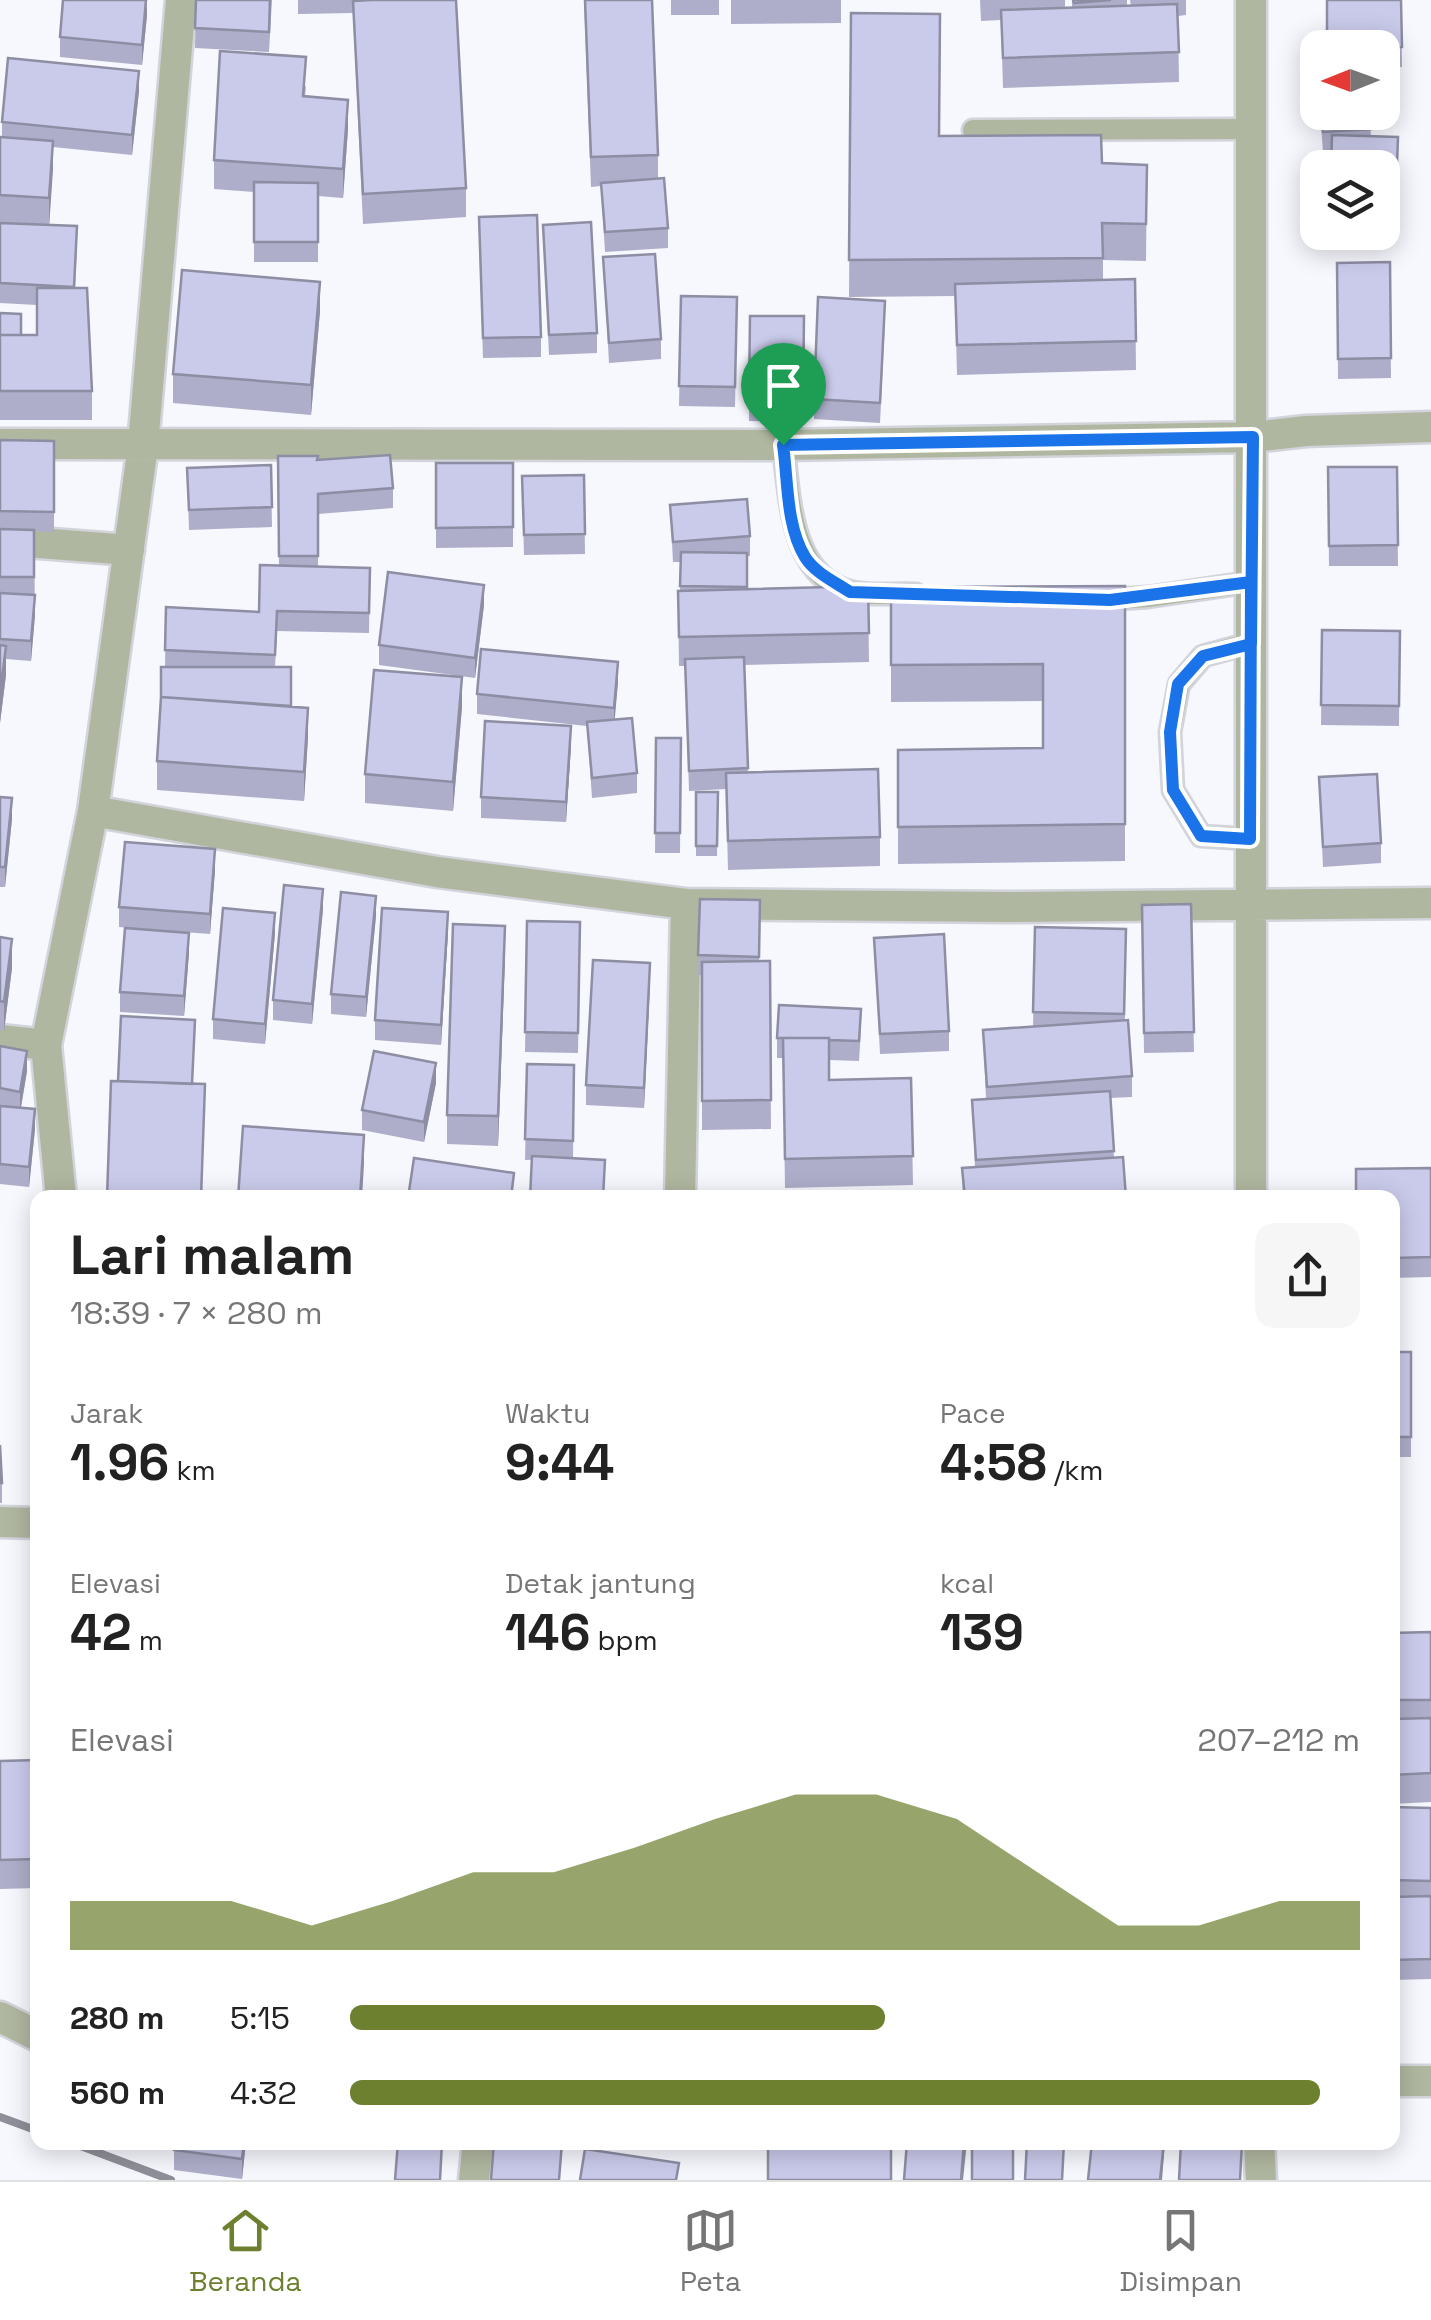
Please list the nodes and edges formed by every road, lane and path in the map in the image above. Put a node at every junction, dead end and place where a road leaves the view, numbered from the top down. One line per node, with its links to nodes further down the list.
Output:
1 (181, 0): 9 (street)
2 (1251, 0): 3 (street)
3 (1251, 129): 4 (lane); 6 (street)
4 (973, 130)
5 (1431, 427): 6 (street)
6 (1253, 437): 8 (street); 12 (street)
7 (0, 444): 9 (street)
8 (783, 445): 9 (street); 13 (lane)
9 (144, 446): 11 (street)
10 (0, 540): 11 (street)
11 (130, 550): 16 (street)
12 (1251, 582): 14 (lane); 15 (street)
13 (930, 594)
14 (1070, 599)
15 (1251, 644): 17 (street); 17 (lane)
16 (93, 811): 19 (street); 22 (street)
17 (1250, 839): 20 (street)
18 (1431, 903): 20 (street)
19 (686, 904): 20 (street); 24 (street)
20 (1250, 904): 25 (street)
21 (0, 1040): 22 (street)
22 (46, 1045): 23 (street)
23 (60, 1190)
24 (680, 1190)
25 (1250, 1190)
26 (0, 1522): 27 (street)
27 (30, 1523)
28 (0, 2017): 29 (street)
29 (30, 2032)
30 (1431, 2081): 31 (street)
31 (1400, 2082)
32 (477, 2150): 34 (street)
33 (1259, 2150): 35 (street)
34 (474, 2180)
35 (1261, 2180)

